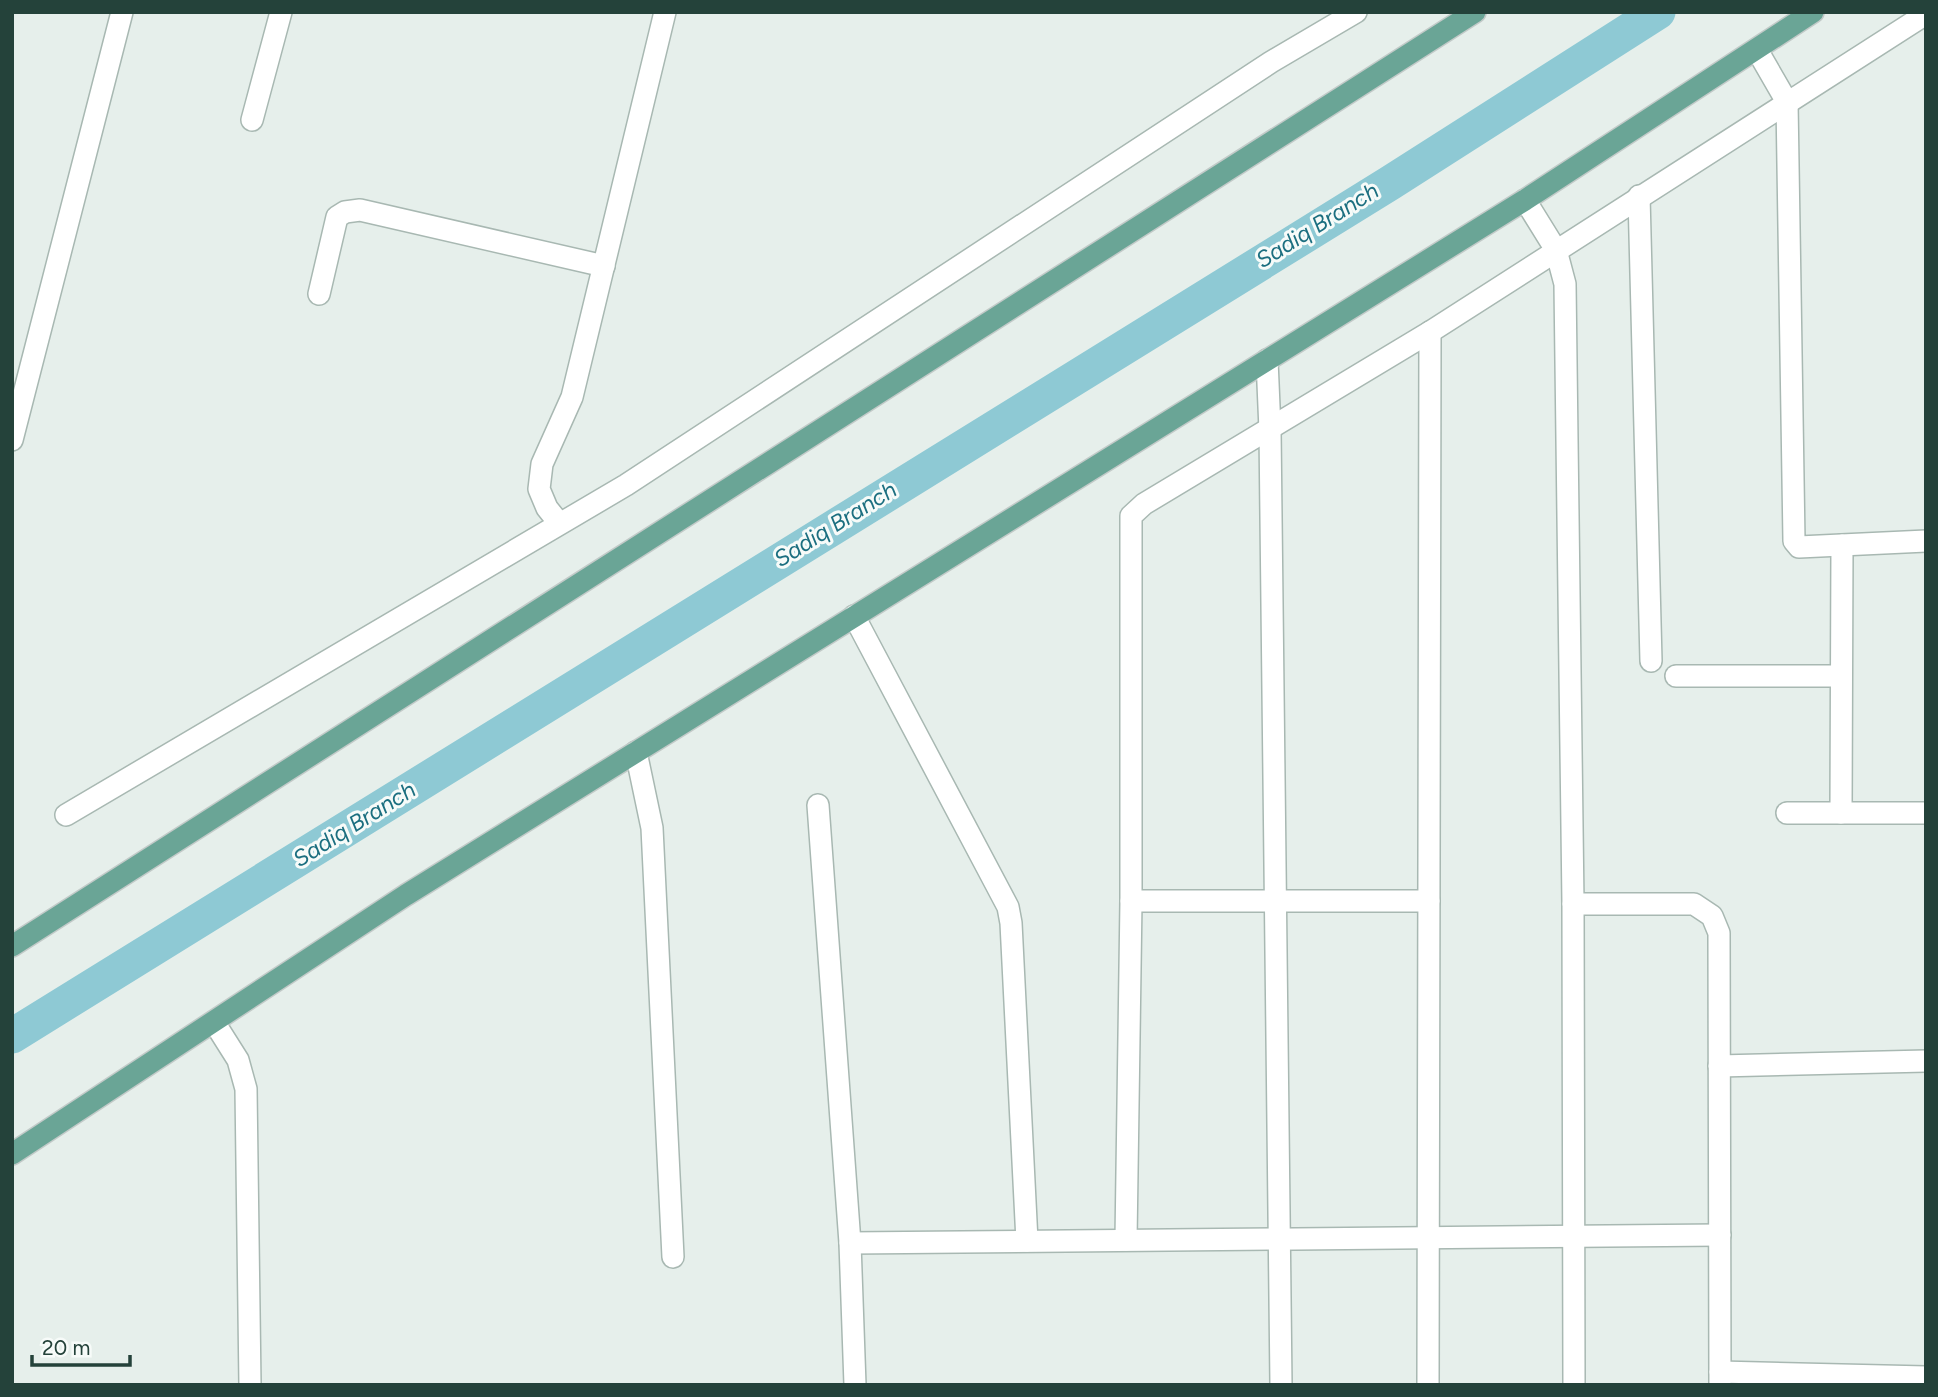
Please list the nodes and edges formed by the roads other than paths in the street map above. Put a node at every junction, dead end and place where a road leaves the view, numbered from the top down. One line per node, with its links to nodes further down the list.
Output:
1 (121, 12): 19 (street)
2 (282, 12): 10 (street)
3 (665, 12): 14 (street)
4 (1356, 12): 20 (street)
5 (1475, 12): 37 (main road)
6 (1813, 12): 8 (main road)
7 (1926, 14): 9 (street)
8 (1757, 50): 9 (street); 12 (main road)
9 (1787, 102): 11 (street); 22 (street)
10 (252, 120)
11 (1639, 196): 13 (street); 24 (street)
12 (1525, 200): 13 (street); 17 (main road)
13 (1556, 250): 16 (street); 36 (street)
14 (604, 266): 15 (street); 20 (street)
15 (319, 294)
16 (1430, 332): 18 (street); 35 (street)
17 (1267, 360): 18 (street); 23 (main road)
18 (1270, 430): 33 (street); 34 (street)
19 (12, 440)
20 (559, 523): 32 (street)
21 (1926, 541): 22 (street)
22 (1842, 545): 26 (street)
23 (854, 616): 27 (main road); 47 (street)
24 (1651, 661)
25 (1676, 676): 26 (street)
26 (1842, 676): 30 (street)
27 (636, 752): 38 (main road); 49 (street)
28 (818, 805): 48 (street)
29 (1787, 813): 30 (street)
30 (1842, 813): 31 (street)
31 (1926, 813)
32 (66, 815)
33 (1277, 900): 34 (street); 35 (street); 44 (street)
34 (1131, 901): 46 (street)
35 (1429, 901): 45 (street)
36 (1573, 904): 40 (street); 43 (street)
37 (12, 946)
38 (215, 1022): 41 (main road); 52 (street)
39 (1926, 1061): 40 (street)
40 (1719, 1066): 42 (street)
41 (12, 1154)
42 (1720, 1235): 43 (street); 51 (street)
43 (1573, 1236): 45 (street); 56 (street)
44 (1279, 1238): 45 (street); 46 (street); 54 (street)
45 (1427, 1238): 55 (street)
46 (1126, 1240): 47 (street)
47 (1027, 1241): 48 (street)
48 (850, 1243): 53 (street)
49 (673, 1258)
50 (1926, 1377): 51 (street)
51 (1720, 1378)
52 (250, 1385)
53 (855, 1385)
54 (1281, 1385)
55 (1427, 1385)
56 (1574, 1385)

